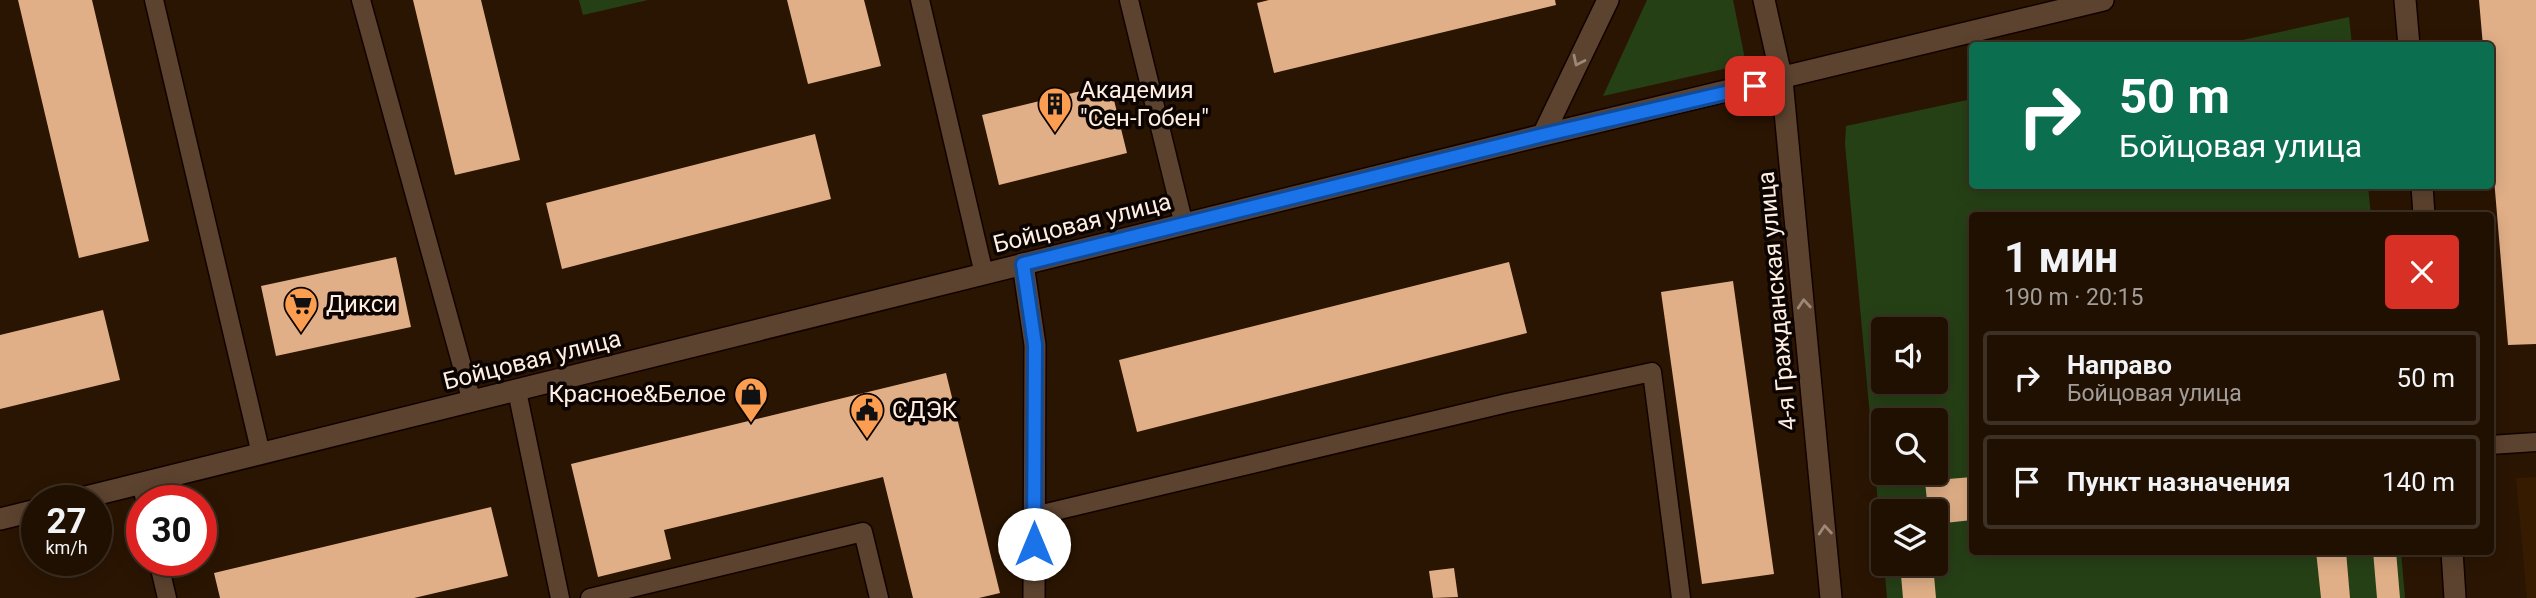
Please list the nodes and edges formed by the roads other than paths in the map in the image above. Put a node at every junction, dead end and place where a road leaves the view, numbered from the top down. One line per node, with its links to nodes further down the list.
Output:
1 (154, 0): 21 (lane)
2 (361, 0): 18 (lane)
3 (920, 0): 16 (lane)
4 (1129, 0): 14 (lane)
5 (1608, 0): 11 (street, one-way to 11)
6 (1764, 0): 10 (street, 4-я Гражданская улица)
7 (2103, 0): 10 (street, Бойцовая улица)
8 (2405, 0): 9 (street)
9 (2409, 42)
10 (1782, 80): 11 (street, Бойцовая улица); 34 (street, 4-я Гражданская улица, one-way to 10)
11 (1543, 135): 14 (street, Бойцовая улица)
12 (2422, 189): 13 (street)
13 (2424, 212)
14 (1184, 225): 15 (street, Бойцовая улица)
15 (1023, 264): 16 (street, Бойцовая улица); 24 (street)
16 (984, 274): 17 (street, Бойцовая улица)
17 (517, 391): 18 (street, Бойцовая улица); 29 (lane)
18 (472, 402): 21 (street, Бойцовая улица)
19 (2536, 442): 20 (lane)
20 (2494, 445)
21 (261, 454): 22 (street, Бойцовая улица)
22 (165, 485)
23 (21, 514): 25 (street)
24 (1034, 516): 32 (street); 33 (lane)
25 (0, 519)
26 (2452, 555): 35 (street)
27 (162, 576): 28 (lane)
28 (167, 598)
29 (560, 598)
30 (590, 598): 31 (lane)
31 (879, 598)
32 (1034, 598)
33 (1681, 598)
34 (1832, 598)
35 (2455, 598)

